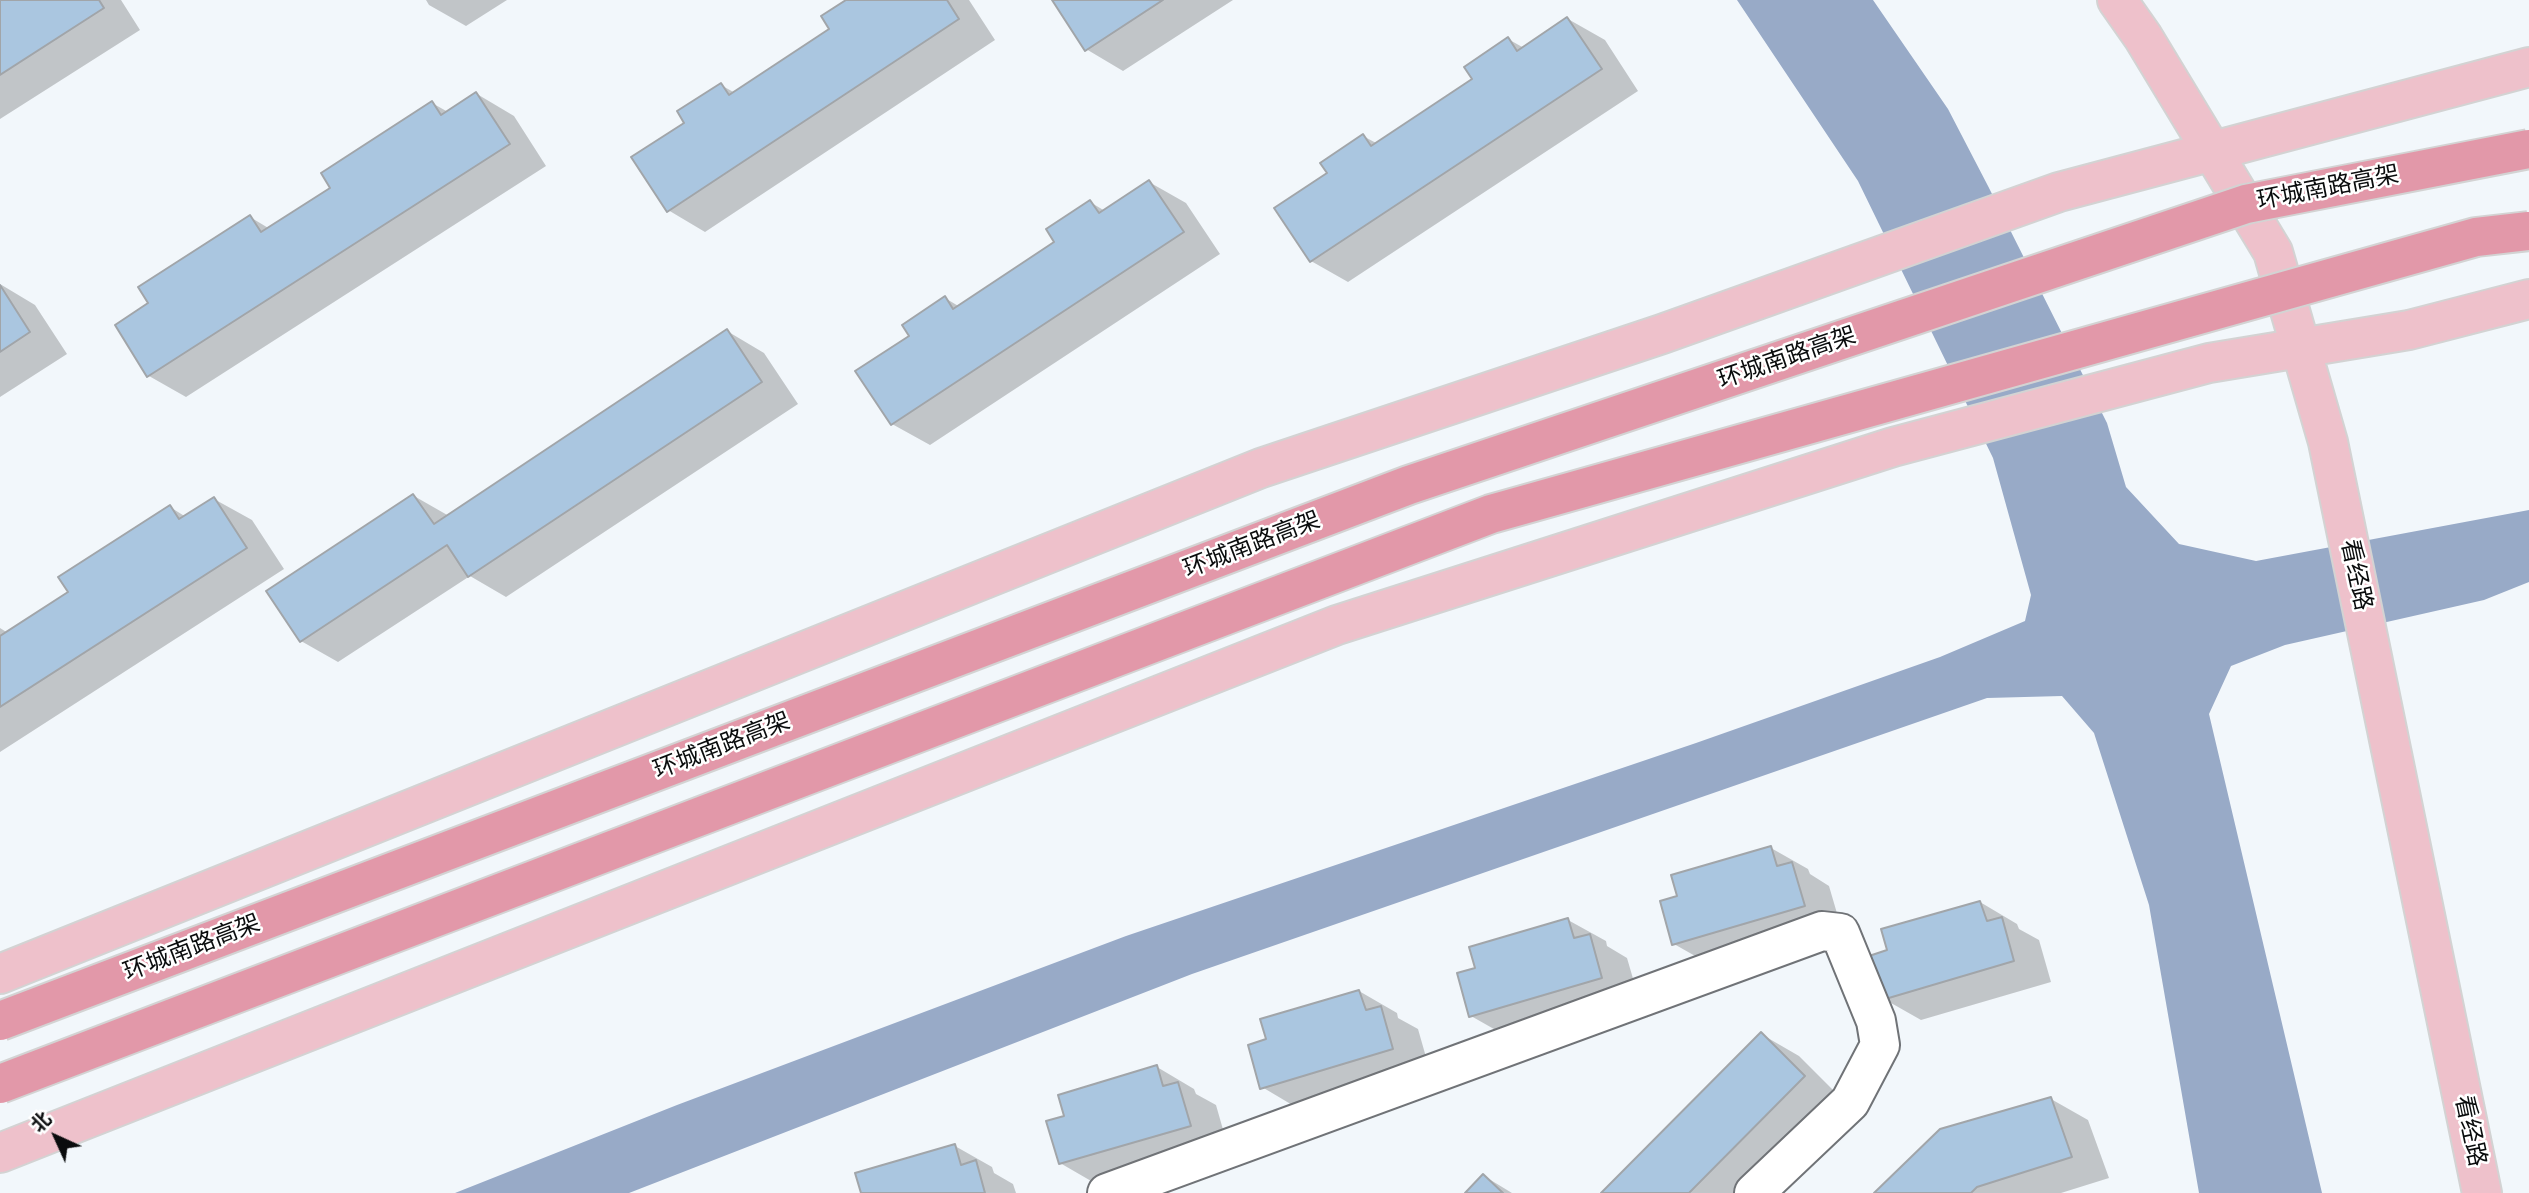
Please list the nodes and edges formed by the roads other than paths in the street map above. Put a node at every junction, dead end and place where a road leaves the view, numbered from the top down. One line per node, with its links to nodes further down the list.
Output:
1 (2117, 0): 4 (main road, 看经路)
2 (2529, 67): 4 (main road)
3 (2529, 149): 9 (highway, 环城南路高架, bridge)
4 (2211, 151): 7 (main road, 看经路); 8 (main road)
5 (2529, 230): 10 (highway, bridge)
6 (2529, 299): 7 (main road)
7 (2301, 348): 11 (main road); 14 (main road, 看经路)
8 (0, 974)
9 (0, 1021)
10 (0, 1084)
11 (0, 1153)
12 (1107, 1193): 13 (lane)
13 (1754, 1193)
14 (2482, 1193)

